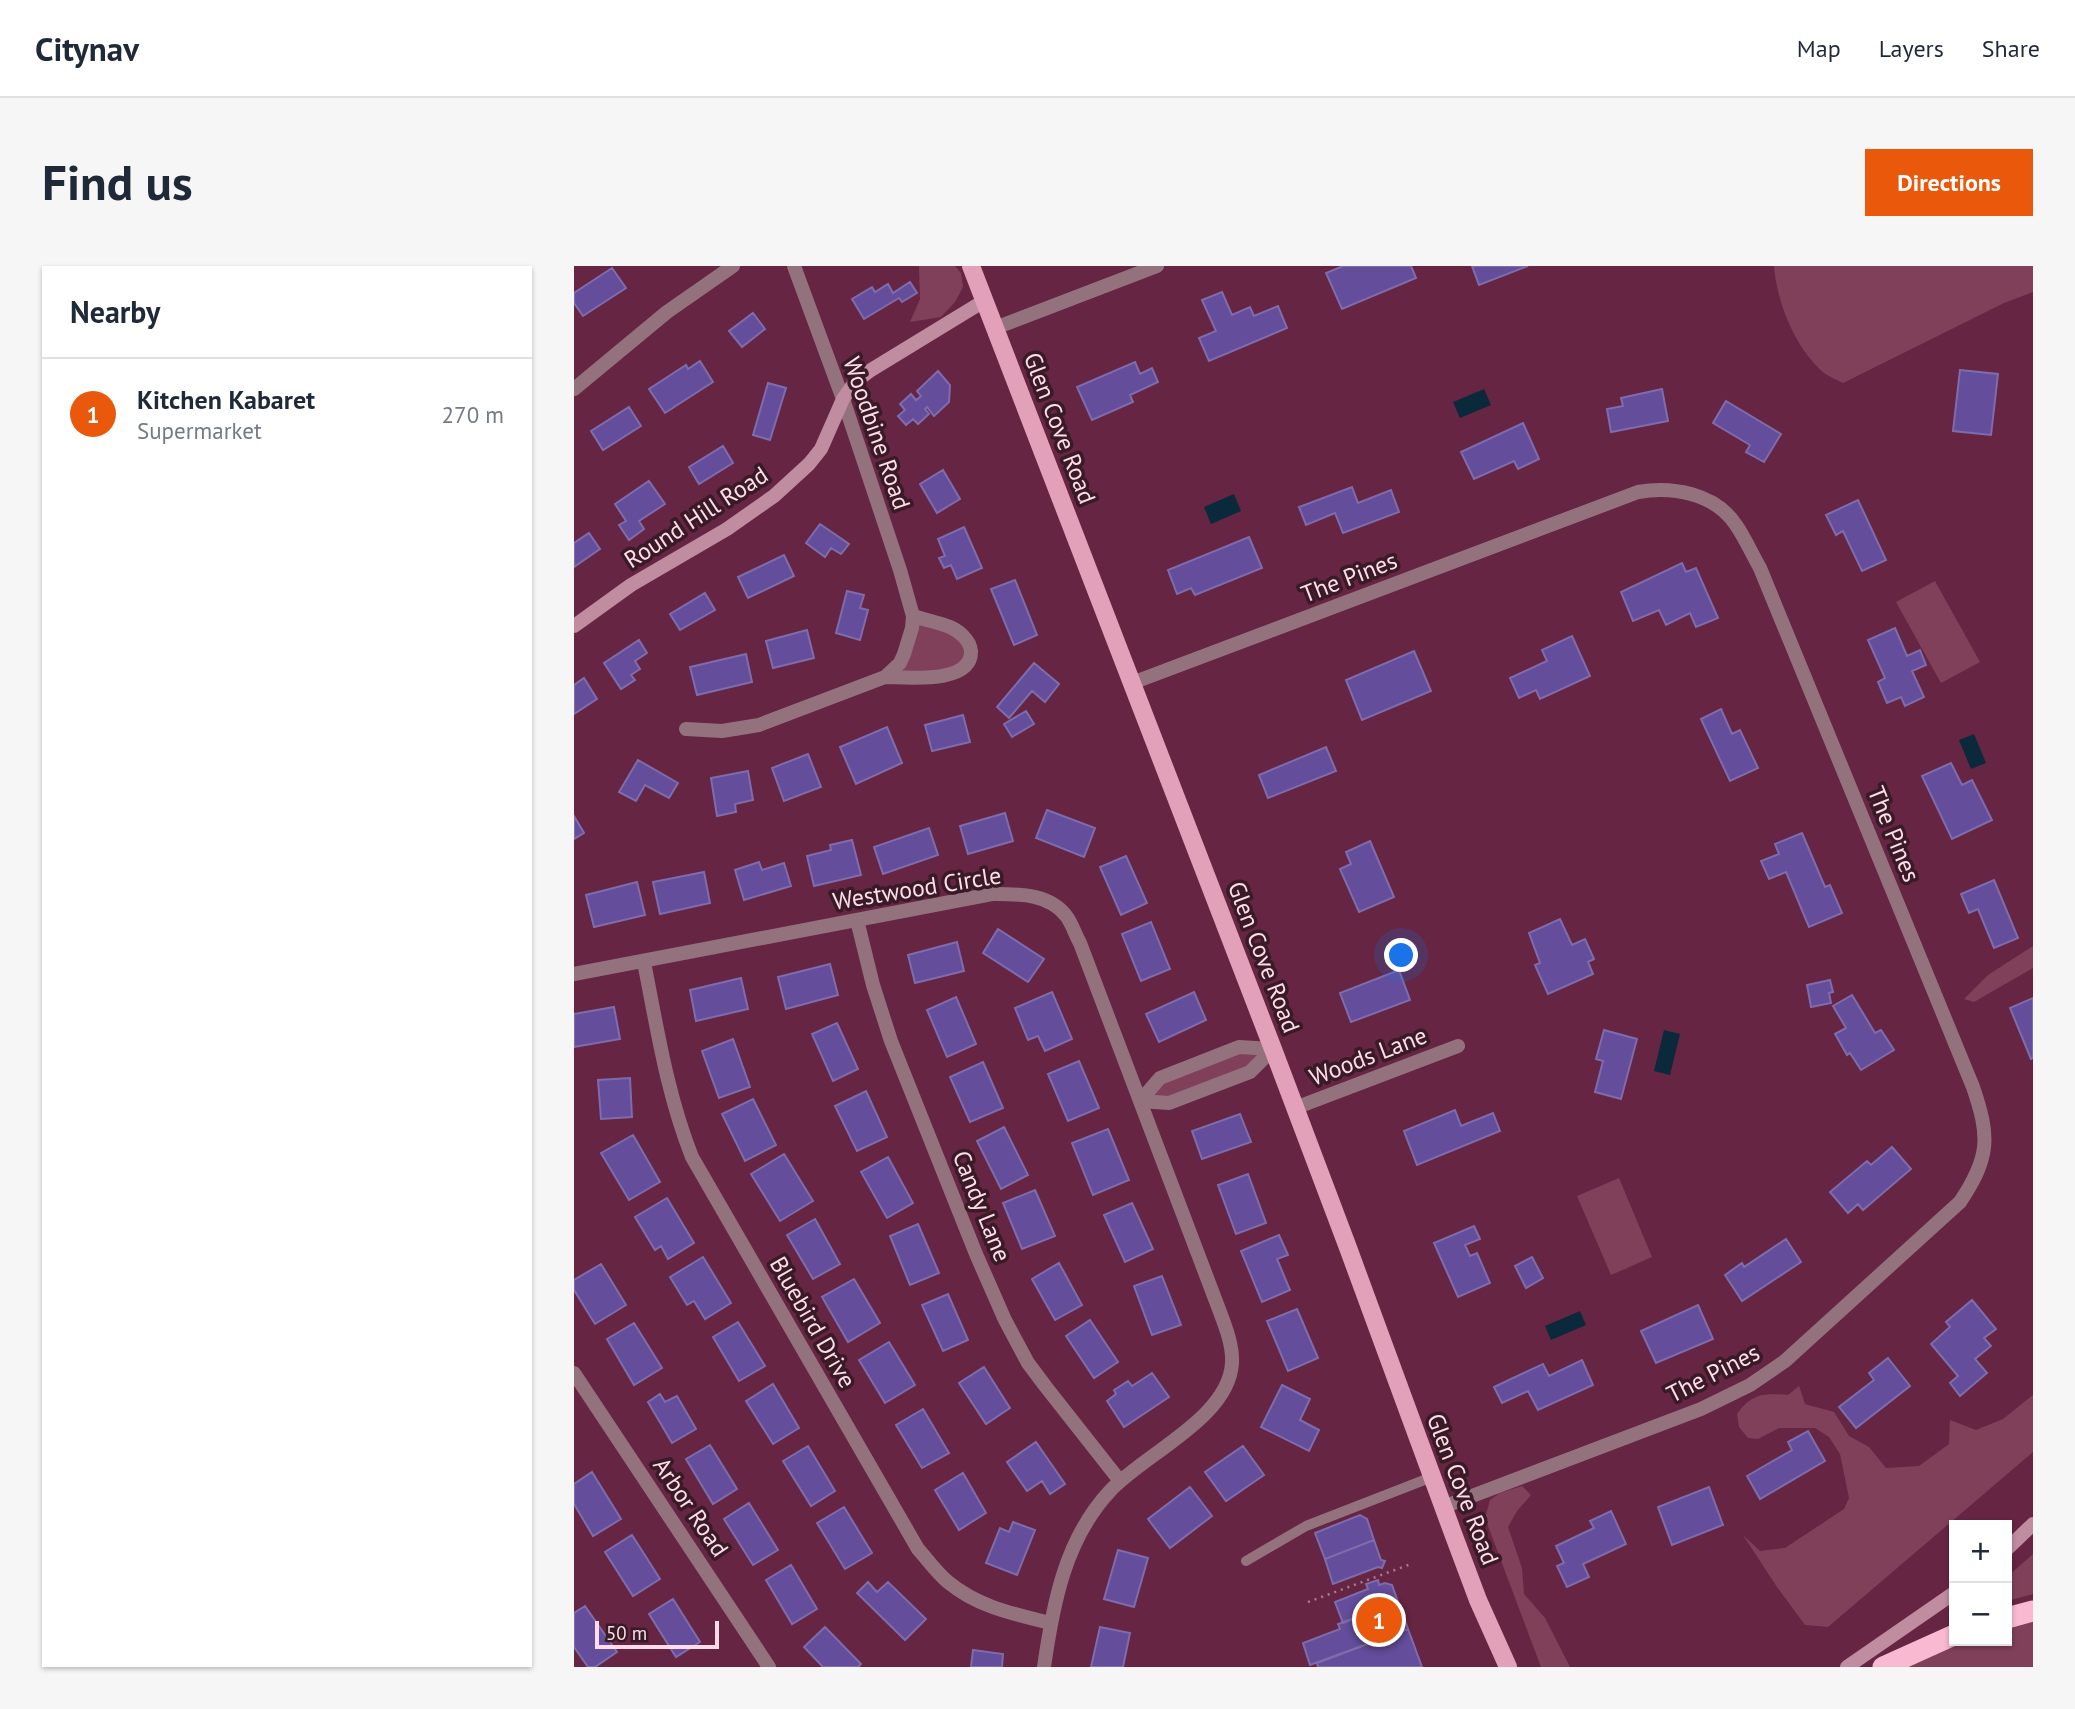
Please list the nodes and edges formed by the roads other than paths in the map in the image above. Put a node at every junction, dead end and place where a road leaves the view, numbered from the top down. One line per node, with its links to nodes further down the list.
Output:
1 (733, 266): 7 (street)
2 (794, 266): 8 (street, Woodbine Road)
3 (971, 266): 5 (main road, Glen Cove Road)
4 (1157, 266): 6 (street)
5 (984, 301): 6 (main road, Glen Cove Road); 8 (street, Round Hill Road)
6 (995, 328): 12 (main road, Glen Cove Road)
7 (574, 389)
8 (843, 399): 9 (street, Woodbine Road); 10 (street, Round Hill Road)
9 (913, 616): 11 (street, Woodbine Road); 11 (street)
10 (574, 626)
11 (884, 677): 13 (street)
12 (1132, 684): 18 (main road, Glen Cove Road); 24 (street, The Pines)
13 (686, 729)
14 (857, 920): 15 (street, Westwood Circle); 19 (street, Westwood Circle); 23 (street, Candy Lane)
15 (644, 961): 16 (street, Westwood Circle); 31 (street, Bluebird Drive)
16 (574, 974)
17 (1458, 1046): 20 (street, Woods Lane)
18 (1273, 1049): 19 (street); 19 (street); 20 (main road, Glen Cove Road)
19 (1140, 1101): 23 (street, Westwood Circle)
20 (1295, 1108): 22 (main road, Glen Cove Road)
21 (574, 1373): 33 (street, Arbor Road)
22 (1432, 1478): 24 (main road, Glen Cove Road); 27 (lane)
23 (1120, 1481): 31 (street, Westwood Circle)
24 (1443, 1507): 35 (main road, Glen Cove Road)
25 (2033, 1524): 26 (street)
26 (2012, 1544)
27 (1246, 1561)
28 (1949, 1596): 36 (street)
29 (2033, 1611): 30 (highway)
30 (2012, 1617)
31 (1050, 1623): 34 (street, Westwood Circle)
32 (1949, 1637): 37 (highway)
33 (769, 1667)
34 (1044, 1667)
35 (1508, 1667)
36 (1846, 1667)
37 (1883, 1667)

